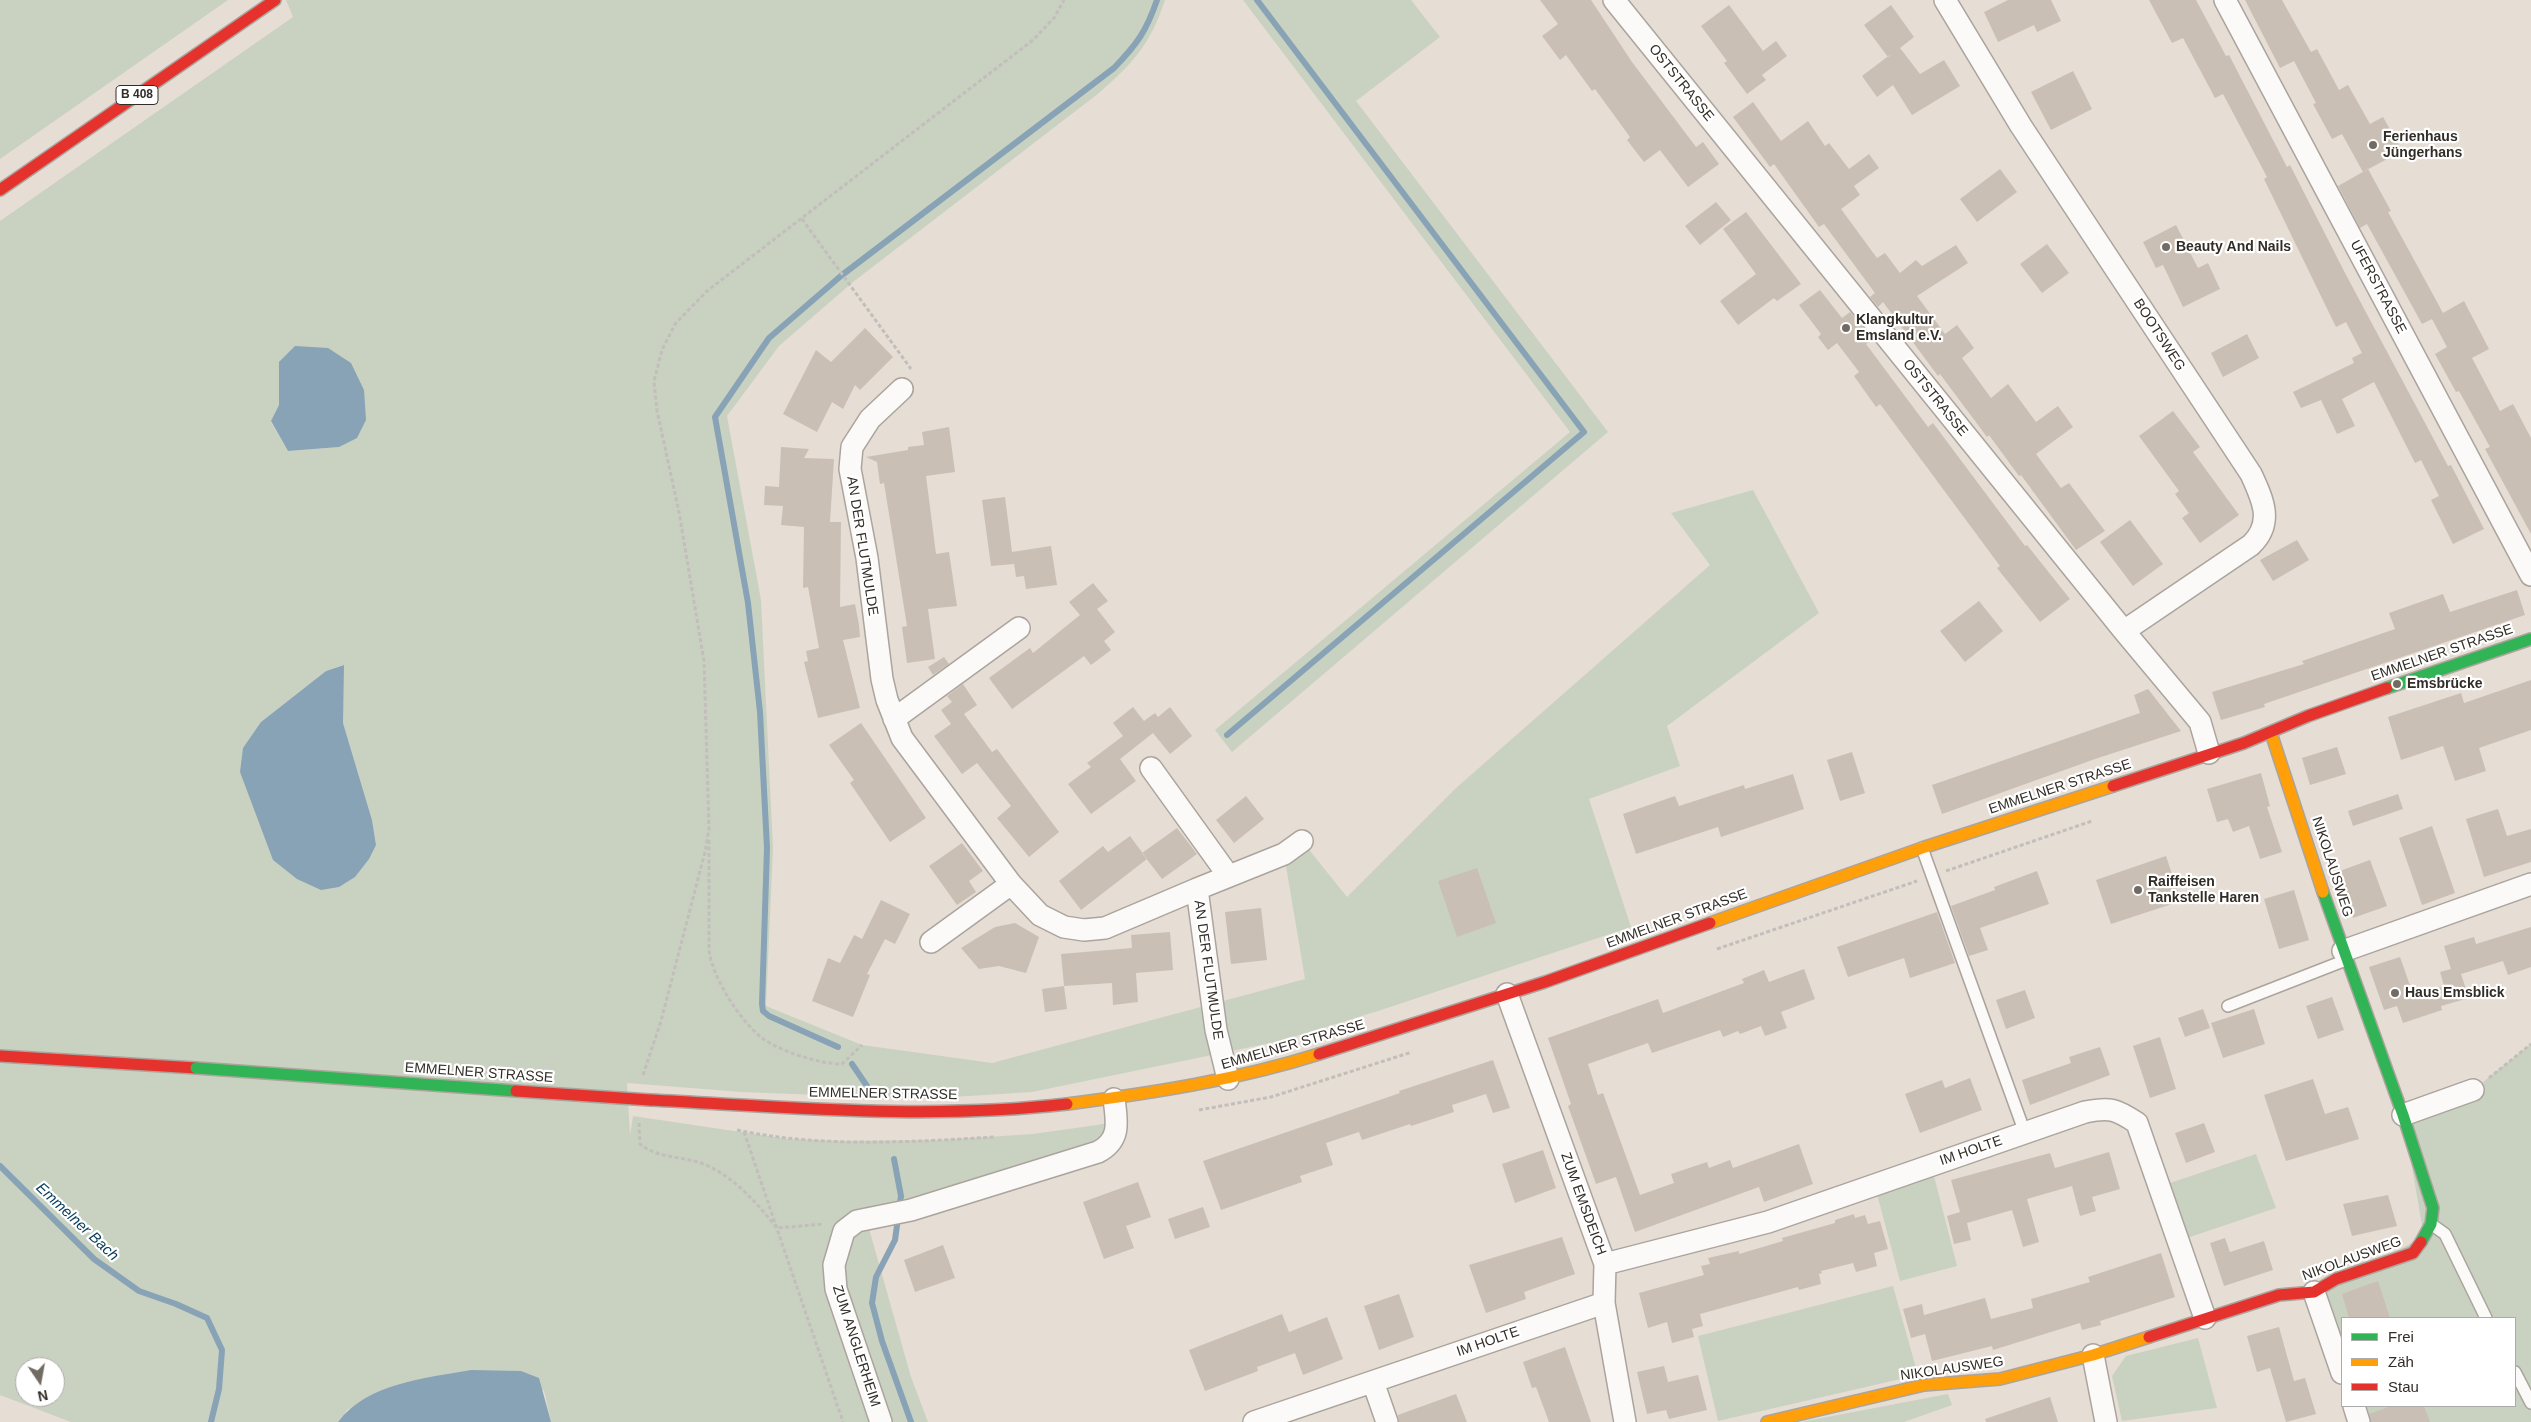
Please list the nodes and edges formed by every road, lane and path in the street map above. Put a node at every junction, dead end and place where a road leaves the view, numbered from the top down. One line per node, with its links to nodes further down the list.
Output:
1 (274, 0): 6 (street, B 408)
2 (1064, 0): 7 (path)
3 (1614, 0): 11 (street, OSTSTRASSE)
4 (1945, 0): 11 (street, BOOTSWEG)
5 (2225, 0): 9 (street, UFERSTRASSE)
6 (0, 190)
7 (802, 219): 8 (path); 18 (path)
8 (902, 389): 13 (street, AN DER FLUTMULDE)
9 (2530, 569)
10 (1019, 628): 13 (street)
11 (2124, 631): 15 (street, OSTSTRASSE)
12 (2531, 639): 14 (street, EMMELNER STRASSE)
13 (894, 719): 23 (street, AN DER FLUTMULDE)
14 (2270, 733): 15 (street, EMMELNER STRASSE); 28 (street, NIKOLAUSWEG)
15 (2209, 753): 20 (street, EMMELNER STRASSE)
16 (1151, 768): 21 (street)
17 (2101, 817): 22 (path)
18 (709, 829): 32 (path); 34 (path)
19 (1302, 841): 21 (street, AN DER FLUTMULDE)
20 (1922, 848): 22 (lane); 29 (street, EMMELNER STRASSE)
21 (1228, 874): 25 (street, AN DER FLUTMULDE)
22 (1932, 876): 27 (path); 41 (lane)
23 (1011, 884): 25 (street, AN DER FLUTMULDE); 26 (street)
24 (2531, 884): 28 (street)
25 (1197, 889): 35 (street, AN DER FLUTMULDE)
26 (931, 942)
27 (1708, 952)
28 (2344, 956): 30 (lane); 39 (street, NIKOLAUSWEG)
29 (1507, 994): 35 (street, EMMELNER STRASSE); 45 (street, ZUM EMSDEICH)
30 (2228, 1006)
31 (2531, 1044): 36 (path)
32 (862, 1045)
33 (0, 1056): 37 (street, EMMELNER STRASSE, bridge)
34 (642, 1078)
35 (1228, 1079): 37 (street, EMMELNER STRASSE)
36 (2472, 1090): 39 (street)
37 (1114, 1099): 44 (street)
38 (640, 1113): 43 (path)
39 (2403, 1115): 42 (street, NIKOLAUSWEG)
40 (744, 1132): 43 (path)
41 (2025, 1133): 45 (street, IM HOLTE); 49 (street, IM HOLTE)
42 (2431, 1224): 46 (street, NIKOLAUSWEG); 48 (lane)
43 (777, 1228): 44 (path); 56 (path)
44 (844, 1231): 57 (street, ZUM ANGLERHEIM)
45 (1605, 1264): 47 (street, ZUM EMSDEICH)
46 (2314, 1292): 49 (street, NIKOLAUSWEG); 51 (street)
47 (1604, 1303): 53 (street, IM HOLTE); 60 (street, ZUM EMSDEICH)
48 (2486, 1317)
49 (2205, 1318): 50 (street, NIKOLAUSWEG)
50 (2093, 1355): 61 (street, NIKOLAUSWEG); 62 (street)
51 (2341, 1370)
52 (2516, 1374): 54 (lane)
53 (1373, 1382): 58 (street, IM HOLTE); 59 (street)
54 (2531, 1403)
55 (2354, 1407): 63 (street)
56 (843, 1422)
57 (881, 1422)
58 (1254, 1422)
59 (1387, 1422)
60 (1625, 1422)
61 (1767, 1422)
62 (2106, 1422)
63 (2358, 1422)

